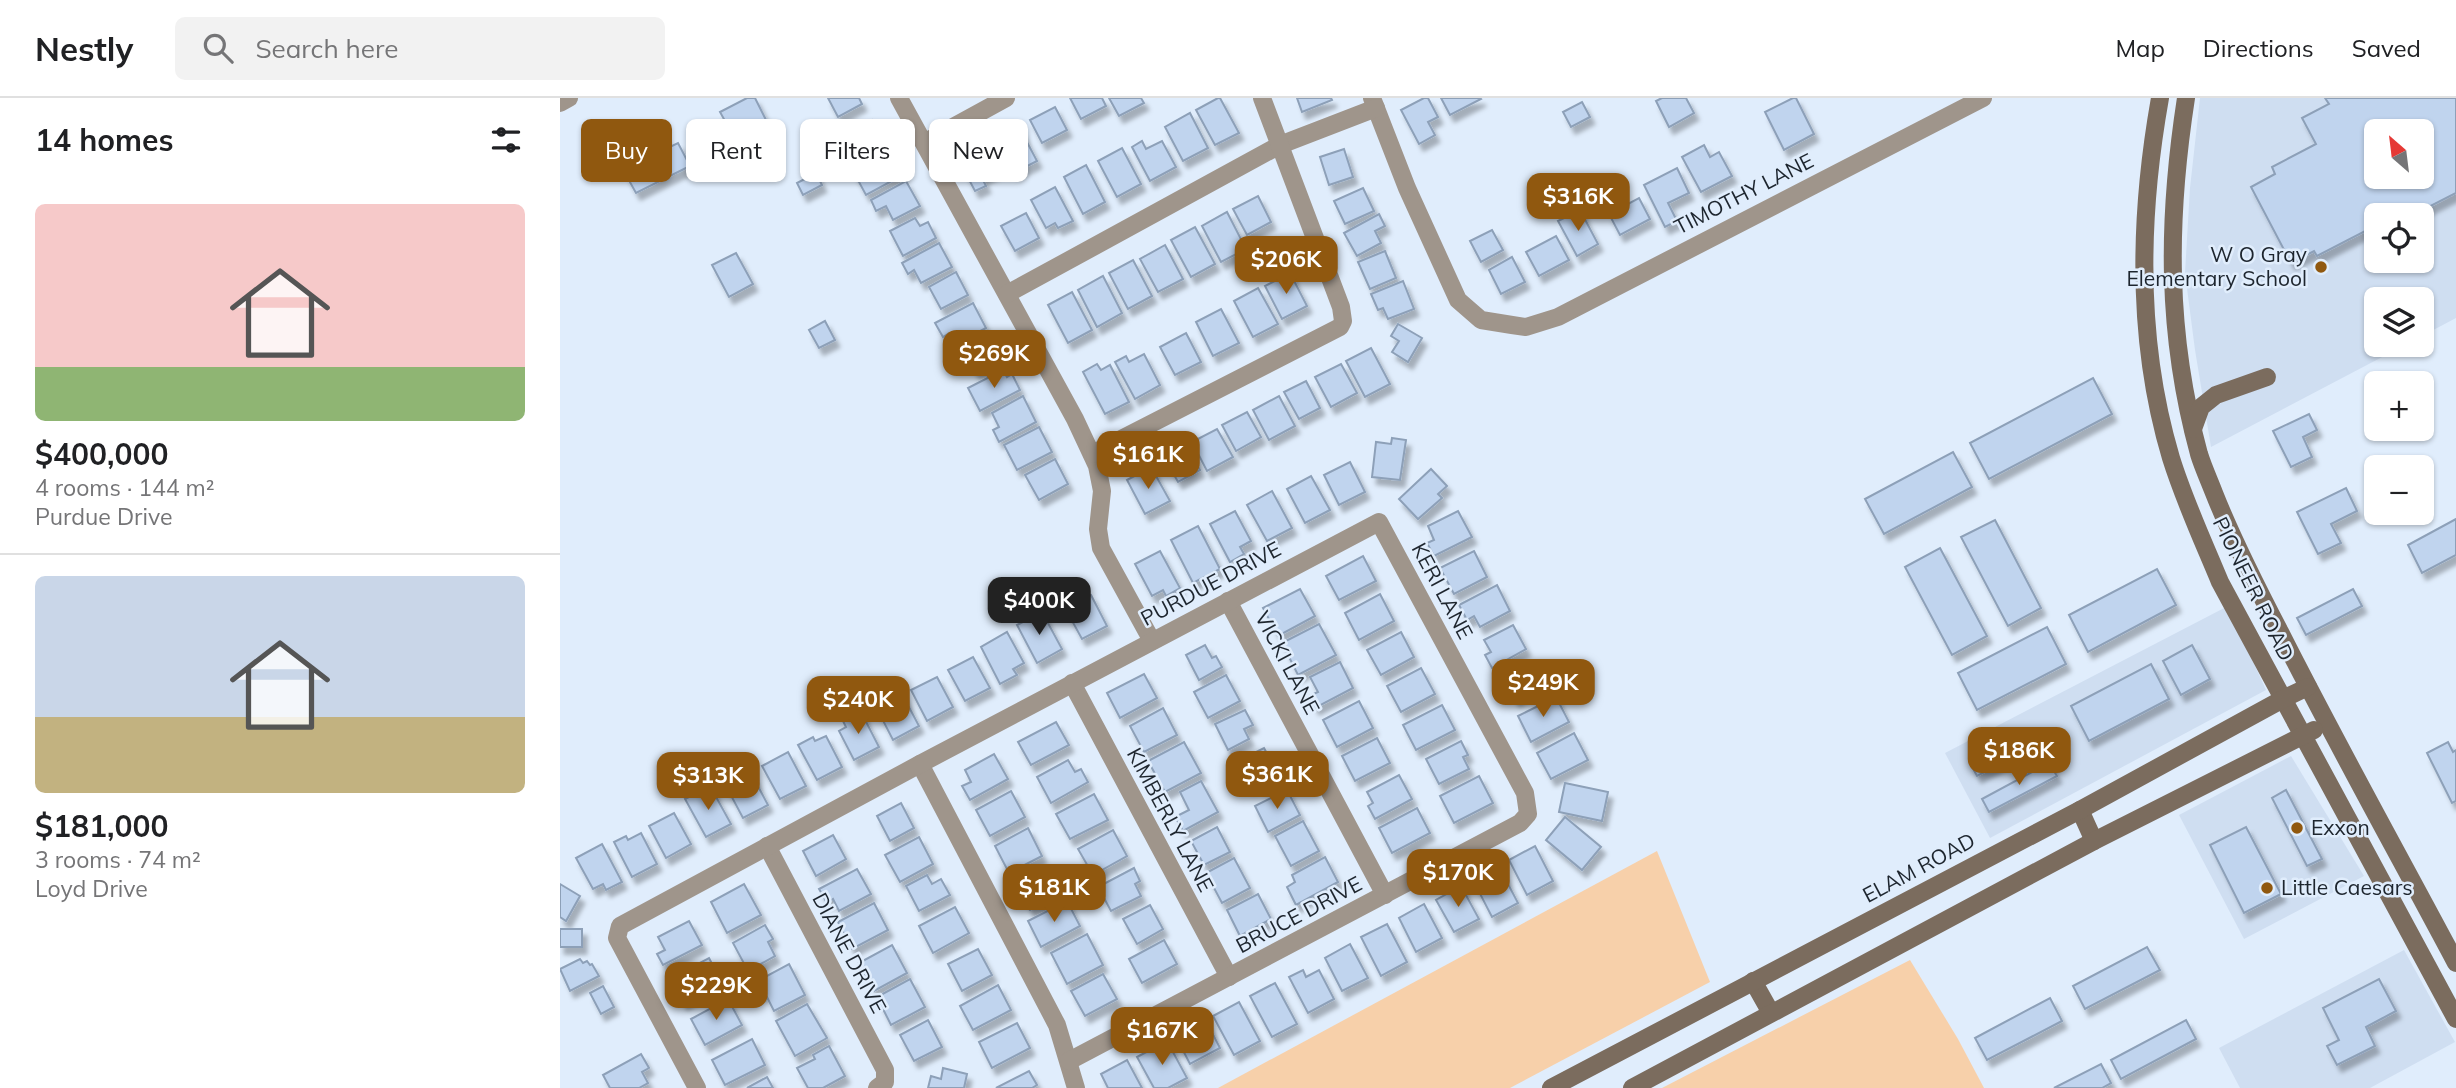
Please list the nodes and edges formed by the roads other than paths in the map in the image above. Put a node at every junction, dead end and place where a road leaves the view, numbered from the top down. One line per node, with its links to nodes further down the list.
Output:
1 (569, 98): 8 (street)
2 (899, 98): 10 (street)
3 (1006, 98): 10 (street)
4 (1262, 98): 11 (street)
5 (1983, 98): 9 (street, TIMOTHY LANE)
6 (2160, 98): 12 (main road, PIONEER ROAD)
7 (2186, 98): 14 (main road, PIONEER ROAD)
8 (560, 103)
9 (1374, 103): 11 (street)
10 (924, 143): 13 (street)
11 (1280, 145): 13 (street); 18 (street)
12 (2145, 220): 14 (main road); 19 (main road, PIONEER ROAD)
13 (1007, 294): 18 (street)
14 (2180, 367): 16 (main road, PIONEER ROAD)
15 (2267, 377): 16 (main road)
16 (2193, 429): 17 (main road, PIONEER ROAD)
17 (2198, 450): 19 (main road); 24 (main road, PIONEER ROAD)
18 (1092, 454): 22 (street)
19 (2171, 458): 25 (main road, PIONEER ROAD)
20 (1379, 522): 21 (street, PURDUE DRIVE); 29 (street, KERI LANE)
21 (1228, 601): 22 (street, PURDUE DRIVE); 35 (street, VICKI LANE)
22 (1152, 641): 23 (street, PURDUE DRIVE)
23 (1072, 683): 28 (street, PURDUE DRIVE); 37 (street, KIMBERLY LANE)
24 (2308, 687): 25 (main road, ELAM ROAD); 26 (main road, PIONEER ROAD)
25 (2283, 699): 27 (main road, PIONEER ROAD); 30 (main road, ELAM ROAD)
26 (2327, 722): 27 (main road); 32 (main road, PIONEER ROAD)
27 (2304, 736): 31 (main road); 34 (main road, PIONEER ROAD)
28 (920, 764): 33 (street, PURDUE DRIVE); 42 (street)
29 (1525, 793): 35 (street, BRUCE DRIVE)
30 (2080, 810): 31 (main road); 38 (main road, ELAM ROAD)
31 (2094, 841): 40 (main road)
32 (2392, 844): 34 (main road); 36 (main road, PIONEER ROAD)
33 (767, 846): 43 (street, DIANE DRIVE); 44 (street, PURDUE DRIVE)
34 (2369, 856): 39 (main road, PIONEER ROAD)
35 (1385, 895): 37 (street, BRUCE DRIVE)
36 (2456, 962)
37 (1229, 977): 42 (street, BRUCE DRIVE)
38 (1753, 981): 40 (main road); 46 (main road, ELAM ROAD)
39 (2450, 991): 41 (main road, PIONEER ROAD)
40 (1771, 1013): 47 (main road)
41 (2456, 1019)
42 (1069, 1061): 45 (street)
43 (881, 1085)
44 (698, 1088)
45 (1076, 1088)
46 (1550, 1088)
47 (1632, 1088)

